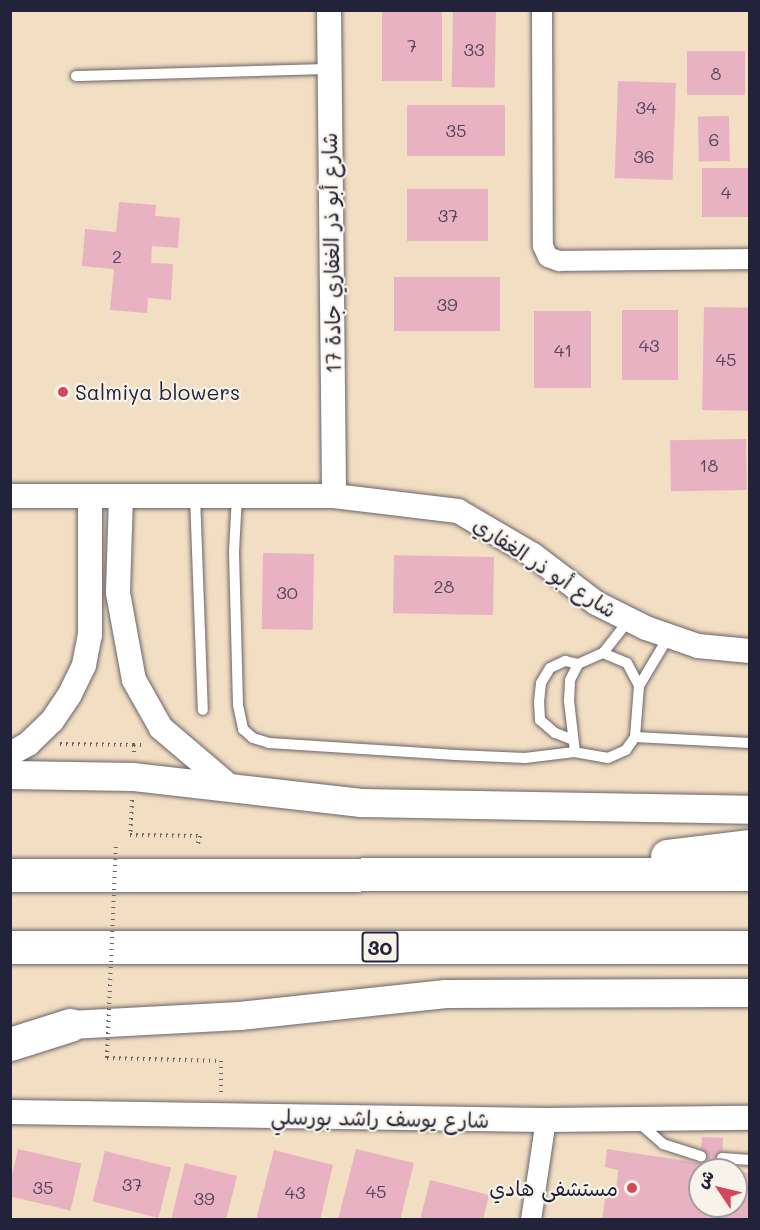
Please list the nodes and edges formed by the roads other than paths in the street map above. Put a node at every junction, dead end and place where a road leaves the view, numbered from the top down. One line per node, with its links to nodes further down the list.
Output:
1 (329, 10): 3 (street, شارع أبو ذر الغفاري جادة 17)
2 (542, 10): 5 (street)
3 (330, 69): 4 (lane); 11 (street, شارع أبو ذر الغفاري جادة 17)
4 (76, 76)
5 (750, 259)
6 (10, 496): 7 (street, شارع أبو ذر الغفاري)
7 (90, 496): 8 (street, شارع أبو ذر الغفاري); 22 (street)
8 (121, 496): 9 (street, شارع أبو ذر الغفاري); 25 (street)
9 (195, 496): 10 (street, شارع أبو ذر الغفاري); 18 (lane)
10 (237, 496): 11 (street, شارع أبو ذر الغفاري); 23 (lane)
11 (334, 496): 12 (street, شارع أبو ذر الغفاري)
12 (629, 620): 13 (street, شارع أبو ذر الغفاري); 15 (lane)
13 (669, 636): 14 (street, شارع أبو ذر الغفاري); 17 (lane)
14 (750, 651)
15 (603, 653): 16 (lane); 17 (lane)
16 (578, 664): 20 (lane); 20 (lane)
17 (639, 686): 19 (lane)
18 (203, 710)
19 (635, 737): 21 (lane); 23 (lane)
20 (571, 739): 23 (lane)
21 (750, 743)
22 (19, 749)
23 (575, 752)
24 (10, 775): 25 (main road)
25 (233, 789): 26 (main road)
26 (750, 810)
27 (750, 846): 28 (highway)
28 (517, 873): 29 (highway); 30 (highway)
29 (750, 874)
30 (10, 875)
31 (10, 947): 32 (highway, 30)
32 (750, 947)
33 (750, 993): 35 (main road)
34 (10, 1021): 35 (highway)
35 (70, 1025): 36 (highway)
36 (10, 1044)
37 (10, 1112): 40 (street, شارع يوسف راشد بورسلي)
38 (750, 1118): 39 (street, شارع يوسف راشد بورسلي)
39 (636, 1119): 40 (street, شارع يوسف راشد بورسلي); 41 (lane)
40 (546, 1120): 42 (street)
41 (701, 1156)
42 (531, 1220)

